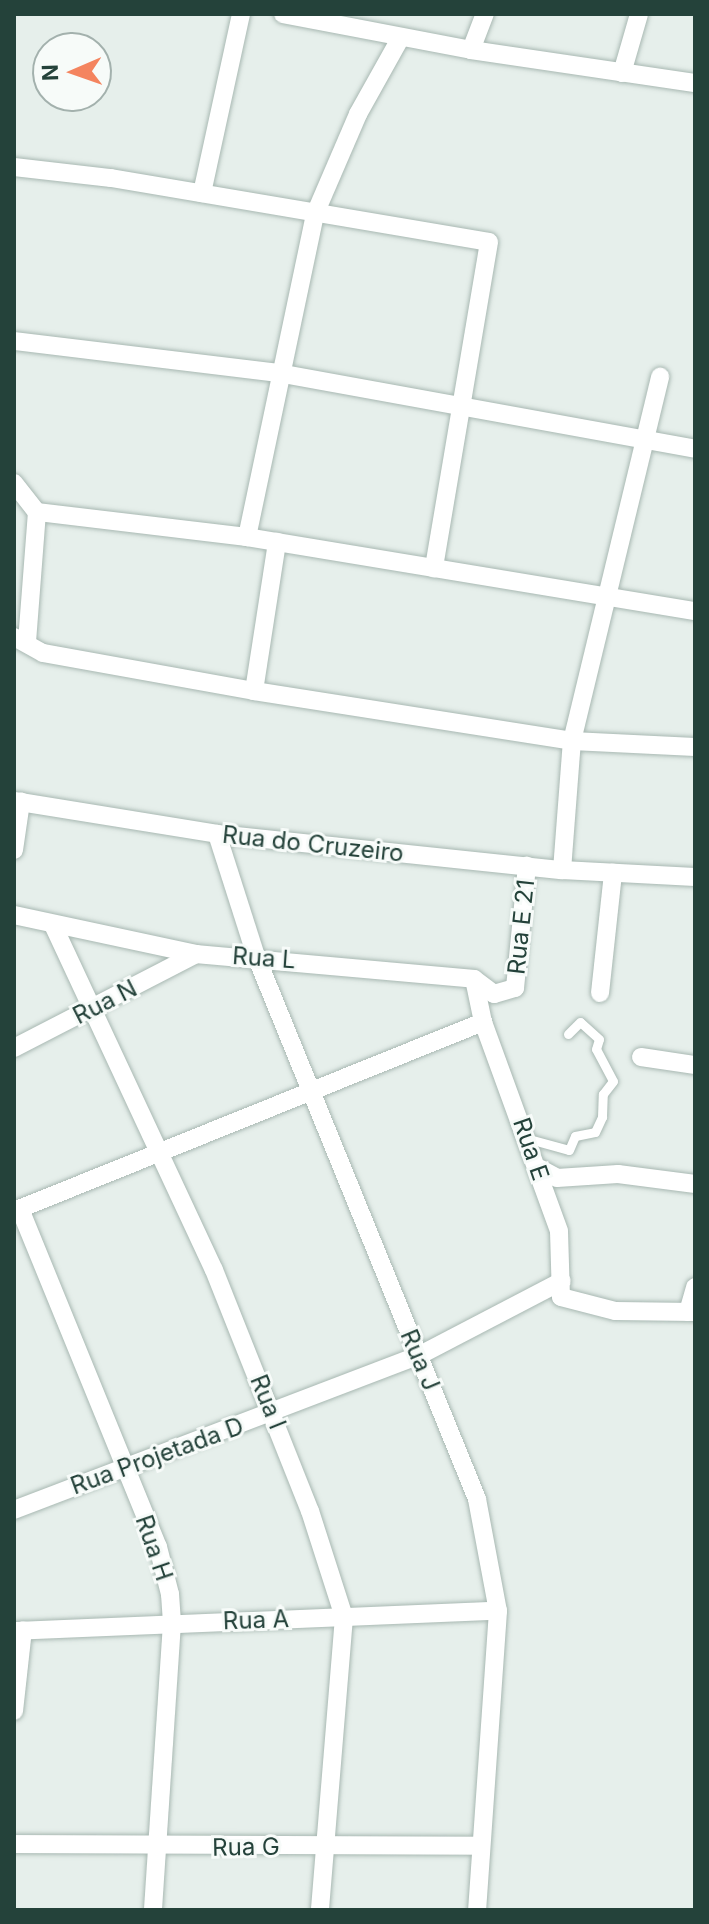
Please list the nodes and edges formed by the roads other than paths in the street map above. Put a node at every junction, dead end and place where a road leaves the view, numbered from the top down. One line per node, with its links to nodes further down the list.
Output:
1 (241, 14): 10 (street)
2 (283, 14): 5 (street)
3 (485, 14): 6 (street)
4 (639, 14): 7 (street)
5 (401, 37): 6 (street); 11 (street)
6 (471, 50): 7 (street)
7 (622, 73): 8 (street)
8 (695, 83)
9 (14, 167): 10 (street)
10 (202, 193): 11 (street)
11 (315, 214): 13 (street); 15 (street)
12 (14, 341): 13 (street)
13 (278, 373): 15 (street); 20 (street)
14 (660, 376): 16 (street)
15 (461, 405): 16 (street); 22 (street)
16 (645, 440): 17 (street); 23 (street)
17 (695, 449)
18 (14, 483): 19 (street)
19 (37, 512): 20 (street); 25 (street)
20 (247, 537): 21 (street)
21 (277, 542): 22 (street); 26 (street)
22 (434, 568): 23 (street)
23 (604, 597): 24 (street); 27 (street)
24 (695, 611)
25 (20, 639): 26 (street)
26 (254, 691): 27 (street)
27 (572, 741): 28 (street); 33 (street)
28 (695, 747)
29 (17, 802): 30 (street, Rua do Cruzeiro); 31 (street)
30 (217, 834): 32 (street, Rua do Cruzeiro); 39 (street, Rua J)
31 (14, 850)
32 (527, 866): 33 (street, Rua do Cruzeiro); 40 (street, Rua E 21)
33 (562, 870): 34 (street, Rua do Cruzeiro)
34 (613, 873): 35 (street, Rua do Cruzeiro); 41 (street)
35 (695, 877)
36 (14, 915): 37 (street, Rua L)
37 (54, 927): 38 (street, Rua L); 42 (street, Rua I)
38 (196, 954): 39 (street, Rua L); 42 (street, Rua N)
39 (256, 956): 40 (street, Rua L); 48 (street, Rua J)
40 (474, 979): 43 (street)
41 (600, 993)
42 (94, 1008): 45 (street, Rua N); 50 (street, Rua I)
43 (483, 1022): 48 (street); 49 (street, Rua E)
44 (568, 1034): 49 (lane)
45 (14, 1048)
46 (641, 1057): 47 (street)
47 (695, 1065)
48 (309, 1091): 50 (street); 57 (street, Rua J)
49 (529, 1139): 51 (street, Rua E)
50 (161, 1152): 53 (street); 58 (street, Rua I)
51 (541, 1169): 52 (street); 54 (street, Rua E)
52 (695, 1184)
53 (17, 1210): 59 (street, Rua H)
54 (562, 1281): 56 (street); 57 (street, Rua Projetada D)
55 (695, 1287): 56 (street)
56 (692, 1312)
57 (418, 1356): 58 (street, Rua Projetada D); 61 (street, Rua J)
58 (273, 1413): 59 (street, Rua Projetada D); 62 (street, Rua I)
59 (122, 1467): 60 (street, Rua Projetada D); 63 (street, Rua H)
60 (14, 1510)
61 (498, 1611): 62 (street, Rua A); 68 (street, Rua J)
62 (344, 1617): 63 (street, Rua A); 67 (street, Rua I)
63 (172, 1623): 64 (street, Rua A); 69 (street, Rua H)
64 (18, 1630): 65 (street)
65 (14, 1711)
66 (14, 1844): 69 (street, Rua G)
67 (325, 1846): 68 (street, Rua G); 69 (street, Rua G); 71 (street, Rua I)
68 (478, 1846): 72 (street, Rua J)
69 (158, 1848): 70 (street, Rua H)
70 (153, 1910)
71 (320, 1910)
72 (477, 1910)

